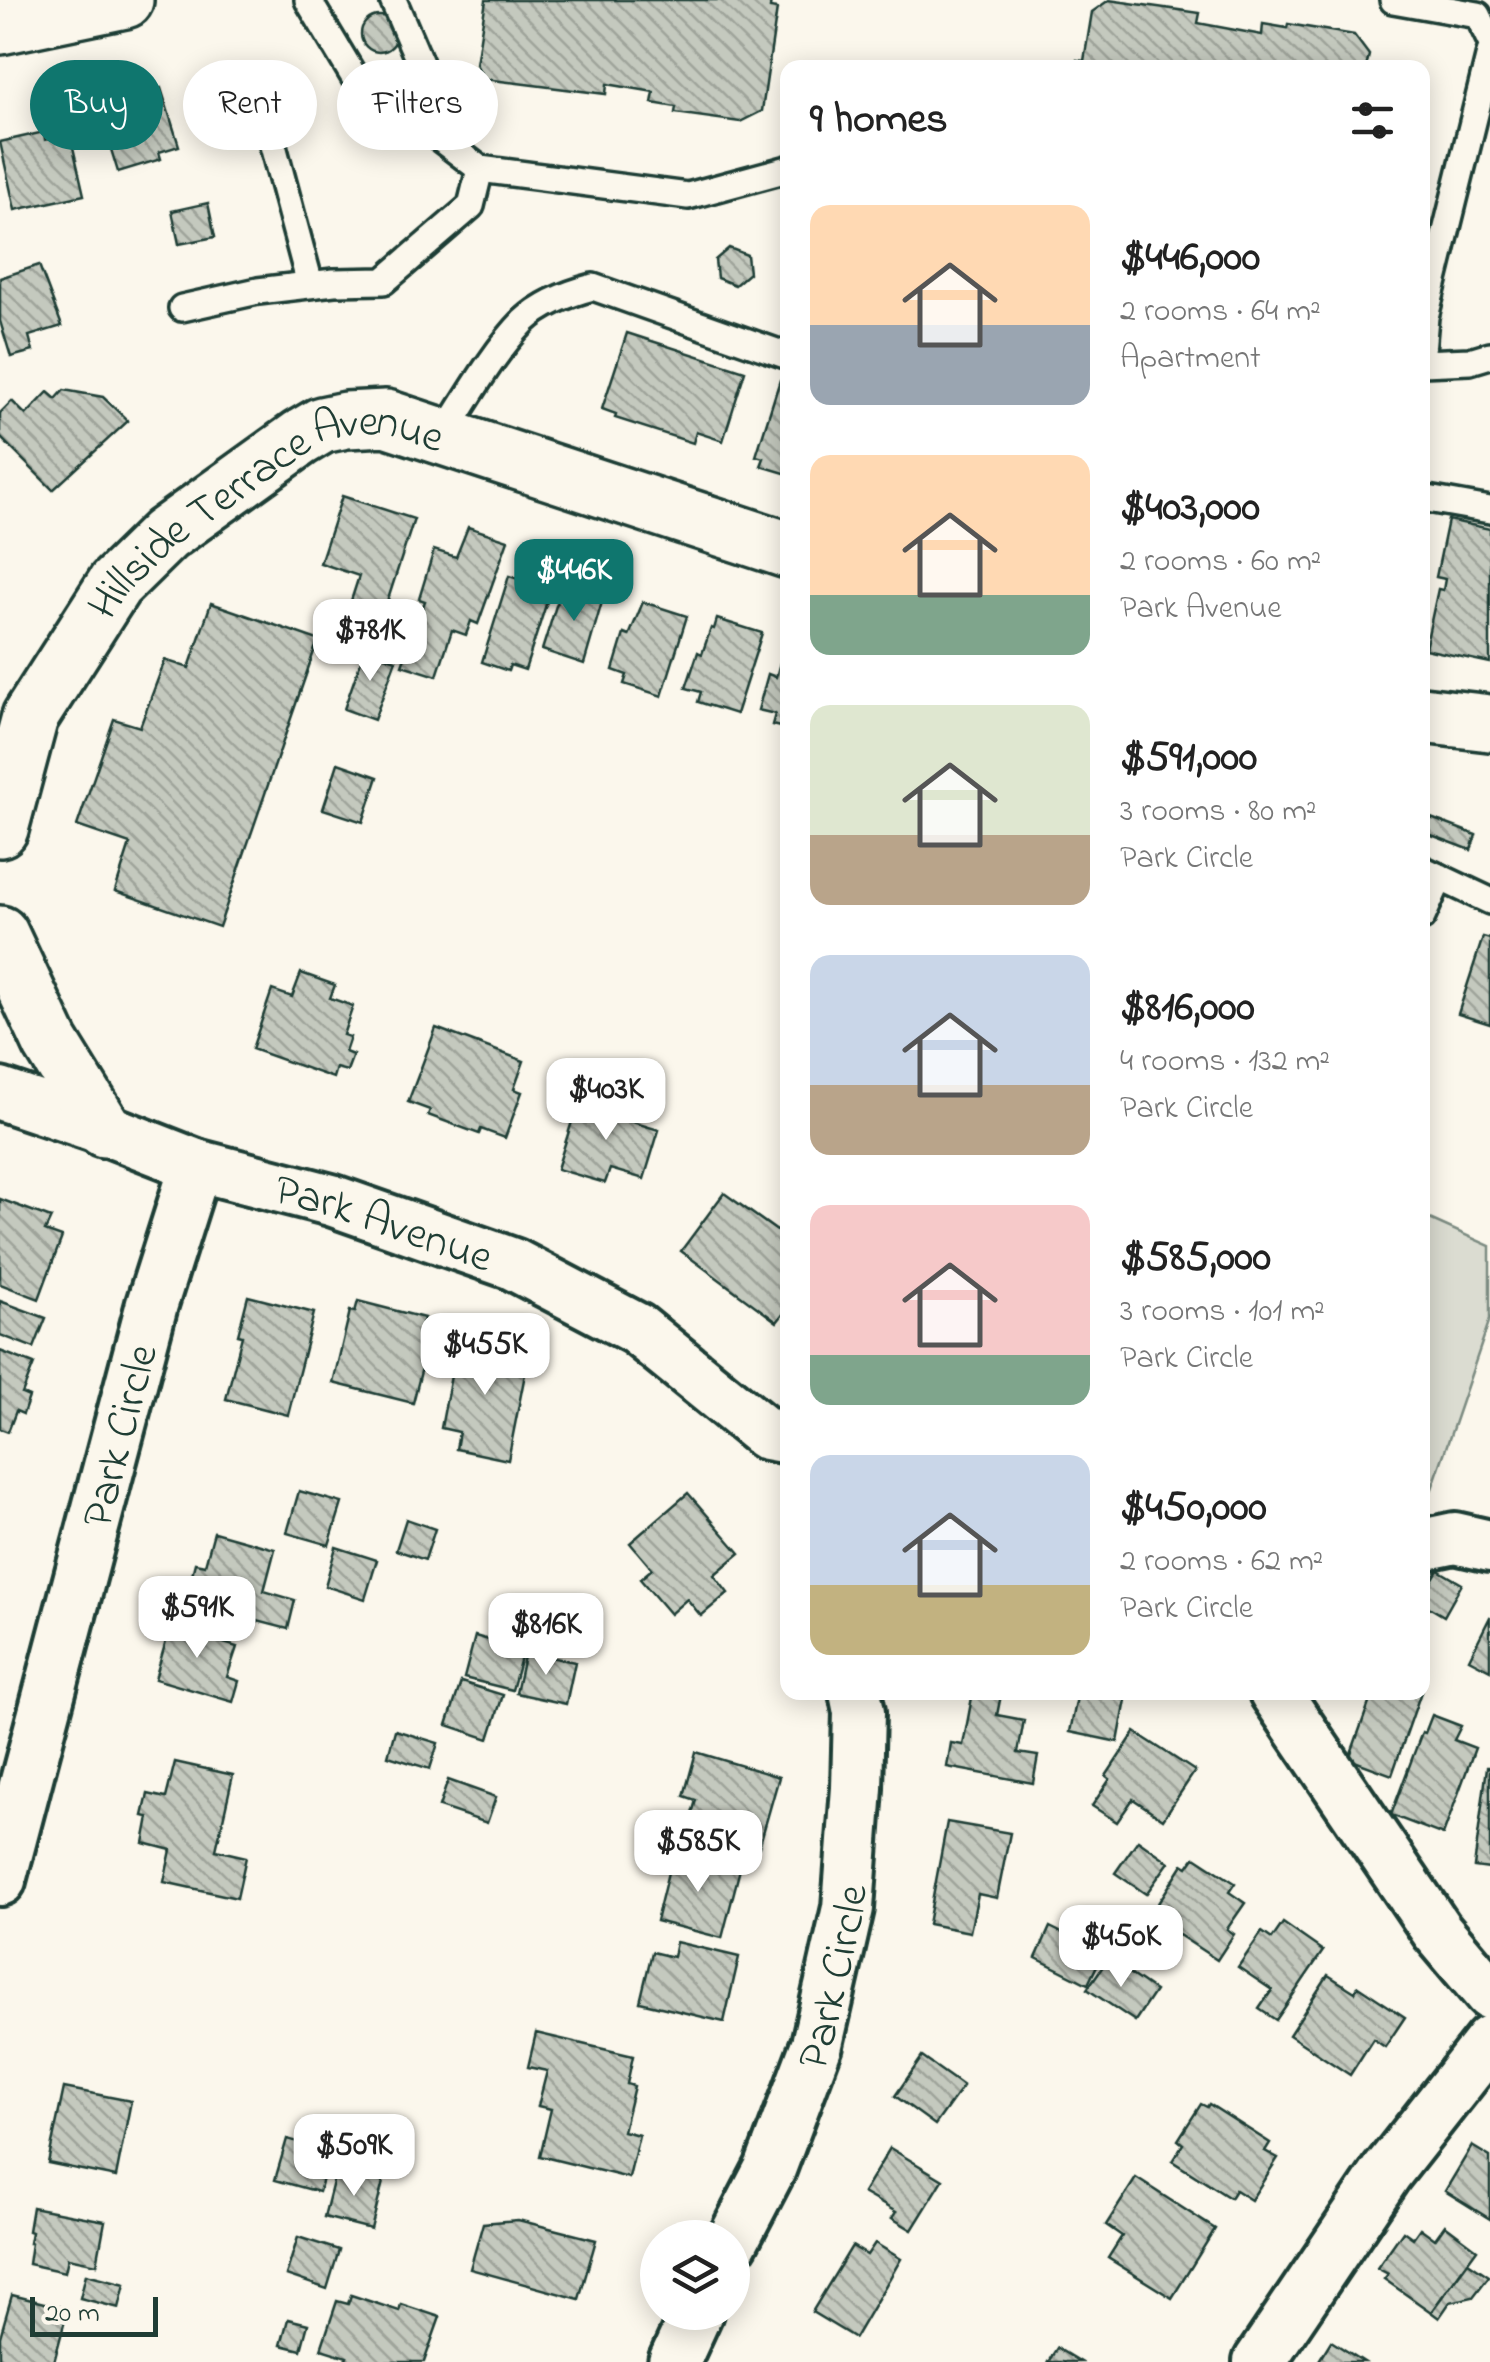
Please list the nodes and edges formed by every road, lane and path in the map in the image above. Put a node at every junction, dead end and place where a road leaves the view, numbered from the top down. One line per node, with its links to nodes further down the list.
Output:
1 (125, 0): 5 (street)
2 (308, 0): 8 (lane)
3 (394, 0): 9 (lane)
4 (1393, 0): 6 (lane)
5 (0, 26)
6 (1490, 40)
7 (1490, 53): 15 (lane)
8 (344, 60)
9 (419, 60)
10 (274, 150): 14 (lane)
11 (455, 150): 12 (lane)
12 (480, 169): 13 (lane); 14 (lane)
13 (780, 171)
14 (310, 284): 16 (lane)
15 (1430, 297)
16 (182, 308)
17 (780, 353): 20 (lane)
18 (1490, 355): 19 (lane)
19 (1430, 363)
20 (443, 436): 23 (street, Hillside Terrace Avenue); 26 (street, Hillside Terrace Avenue)
21 (1430, 499): 22 (lane)
22 (1490, 510)
23 (780, 547)
24 (1430, 716): 25 (street)
25 (1490, 723)
26 (0, 829)
27 (1432, 873): 28 (lane)
28 (1490, 900)
29 (0, 934): 31 (street)
30 (0, 1094): 31 (street, Park Avenue)
31 (104, 1129): 32 (street, Park Avenue)
32 (196, 1165): 33 (street, Park Avenue); 38 (street, Park Circle)
33 (780, 1447)
34 (1430, 1543): 35 (street)
35 (1490, 1546)
36 (857, 1700): 41 (street, Park Circle)
37 (1280, 1700): 39 (street)
38 (0, 1880)
39 (1490, 1994)
40 (1490, 2041): 44 (street)
41 (743, 2220)
42 (689, 2330): 43 (street)
43 (674, 2362)
44 (1258, 2362)

